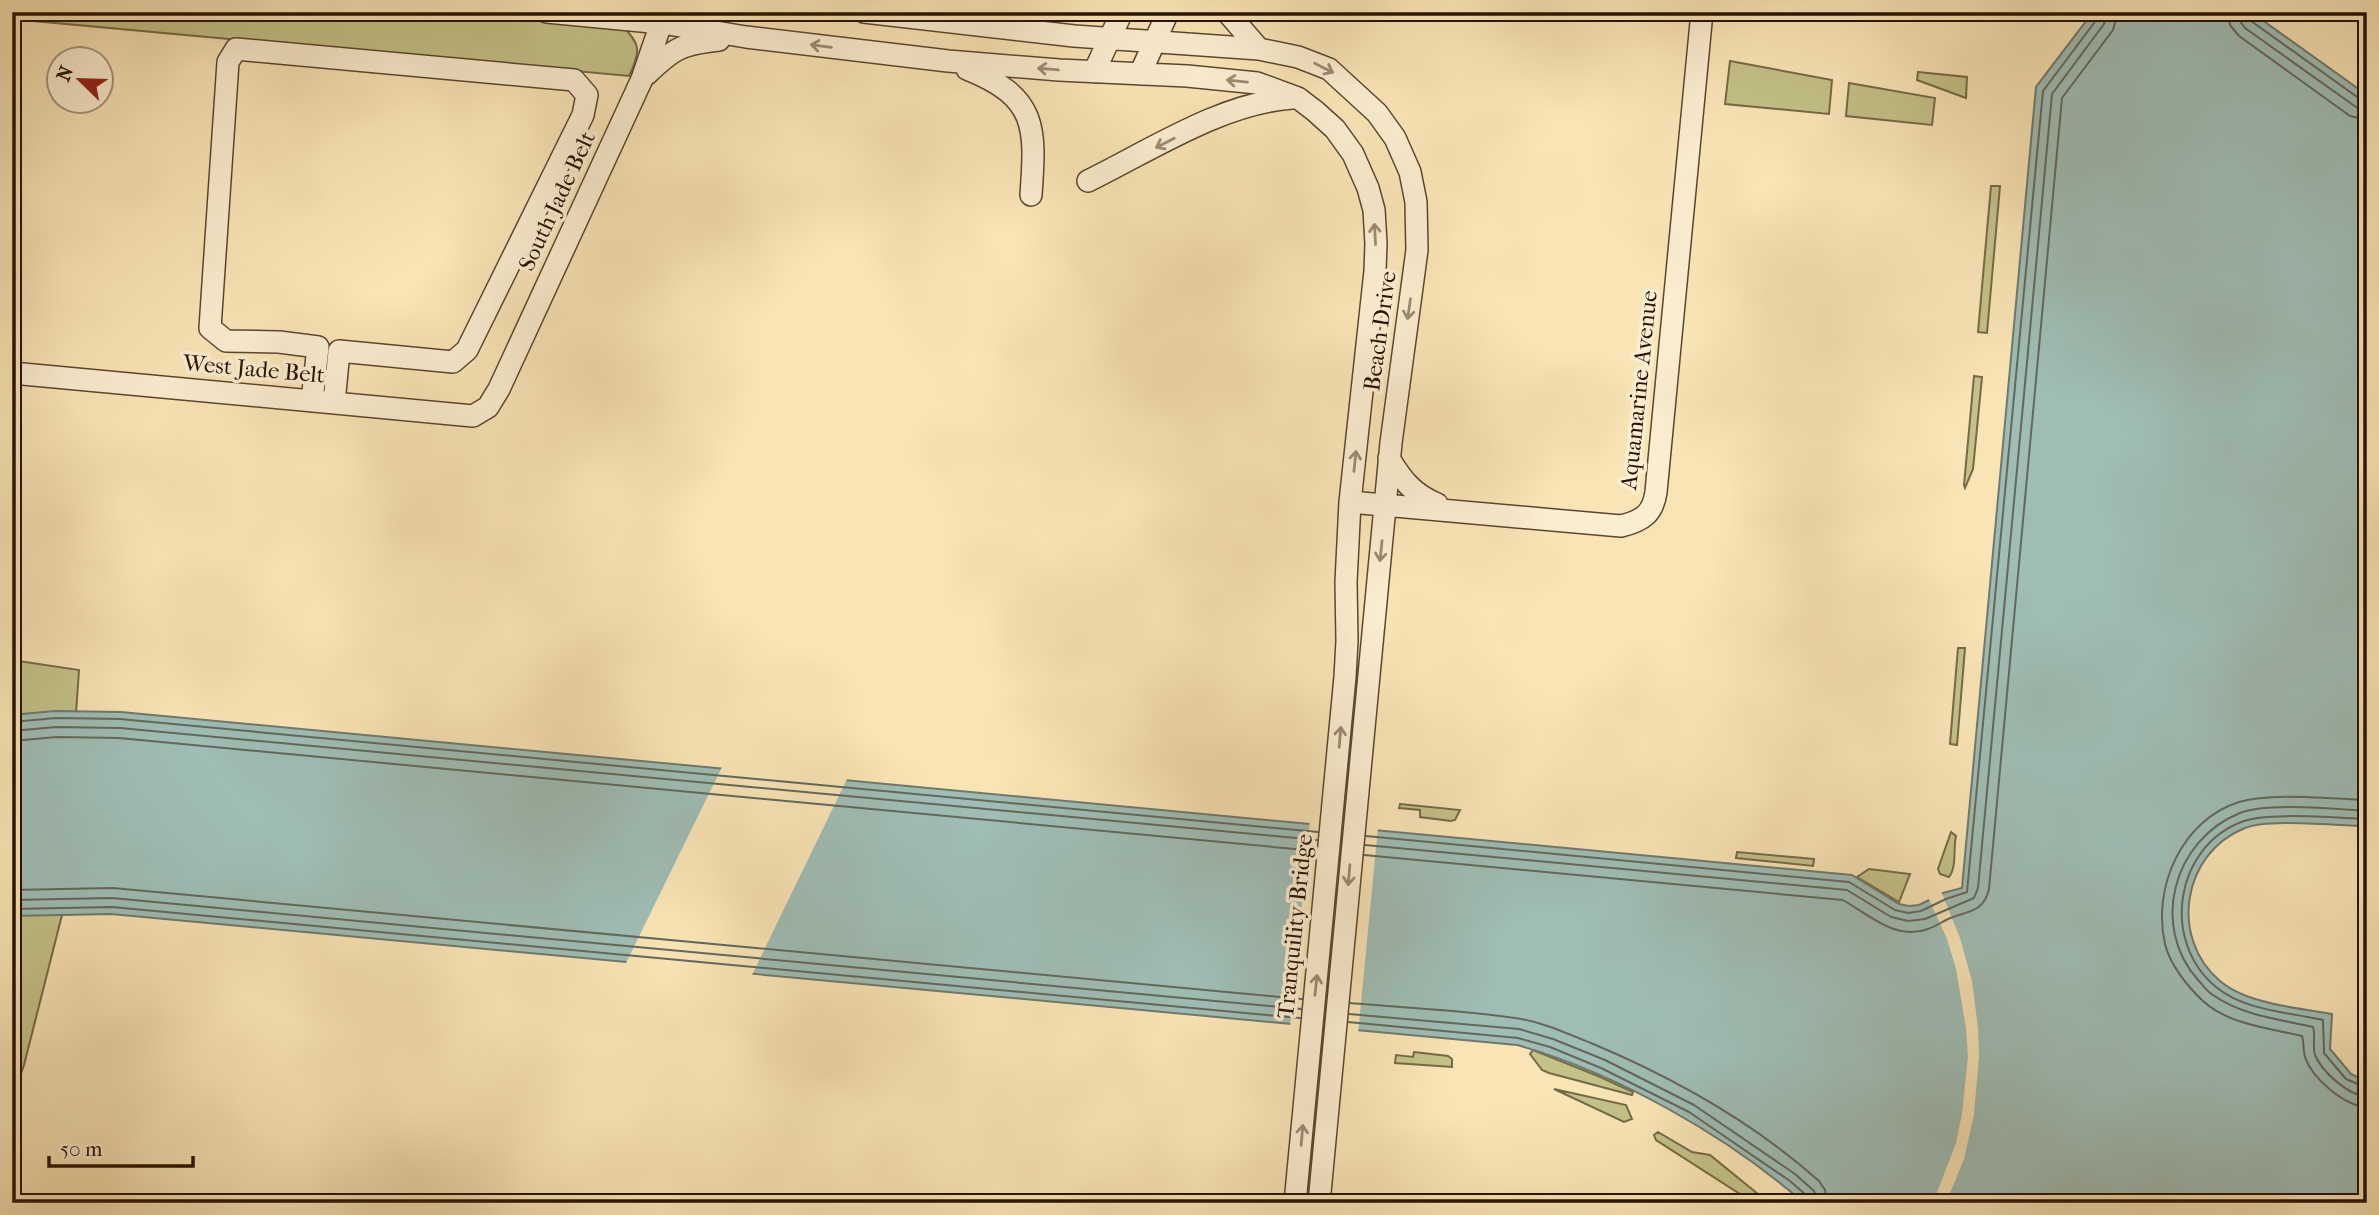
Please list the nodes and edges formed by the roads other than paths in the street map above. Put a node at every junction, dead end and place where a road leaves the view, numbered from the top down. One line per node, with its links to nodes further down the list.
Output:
1 (547, 12): 8 (street)
2 (864, 12): 9 (street, Beach Drive)
3 (1011, 12): 9 (street)
4 (1122, 12): 11 (street)
5 (1168, 12): 12 (street)
6 (1227, 12): 13 (street)
7 (1702, 12): 28 (street, Aquamarine Avenue)
8 (663, 18): 10 (street); 17 (street, South Jade Belt)
9 (961, 23): 11 (street, Beach Drive)
10 (746, 37): 14 (street, one-way to 10); 17 (street)
11 (1110, 37): 12 (street, Beach Drive); 15 (street)
12 (1156, 41): 13 (street, Beach Drive); 16 (street)
13 (1259, 49): 25 (street, Beach Drive, one-way to 25)
14 (948, 61): 15 (street, Beach Drive, one-way to 14); 20 (street)
15 (1094, 72): 16 (street, Beach Drive)
16 (1140, 74): 18 (street, Beach Drive, one-way to 16)
17 (642, 79): 24 (street, South Jade Belt)
18 (1298, 97): 19 (street, one-way to 19); 26 (street, Beach Drive, one-way to 18)
19 (1088, 181)
20 (1031, 195)
21 (12, 373): 22 (street, West Jade Belt)
22 (312, 401): 23 (street, West Jade Belt); 23 (street)
23 (334, 403): 24 (street, West Jade Belt)
24 (488, 407)
25 (1389, 458): 27 (street, Beach Drive); 28 (street)
26 (1350, 502): 27 (street, Aquamarine Avenue); 29 (street, Beach Drive, one-way to 26)
27 (1386, 504): 28 (street, Aquamarine Avenue); 31 (street, Beach Drive, one-way to 31)
28 (1450, 510)
29 (1334, 805): 30 (street, Tranquility Bridge, one-way to 29)
30 (1295, 1203)
31 (1319, 1203)

